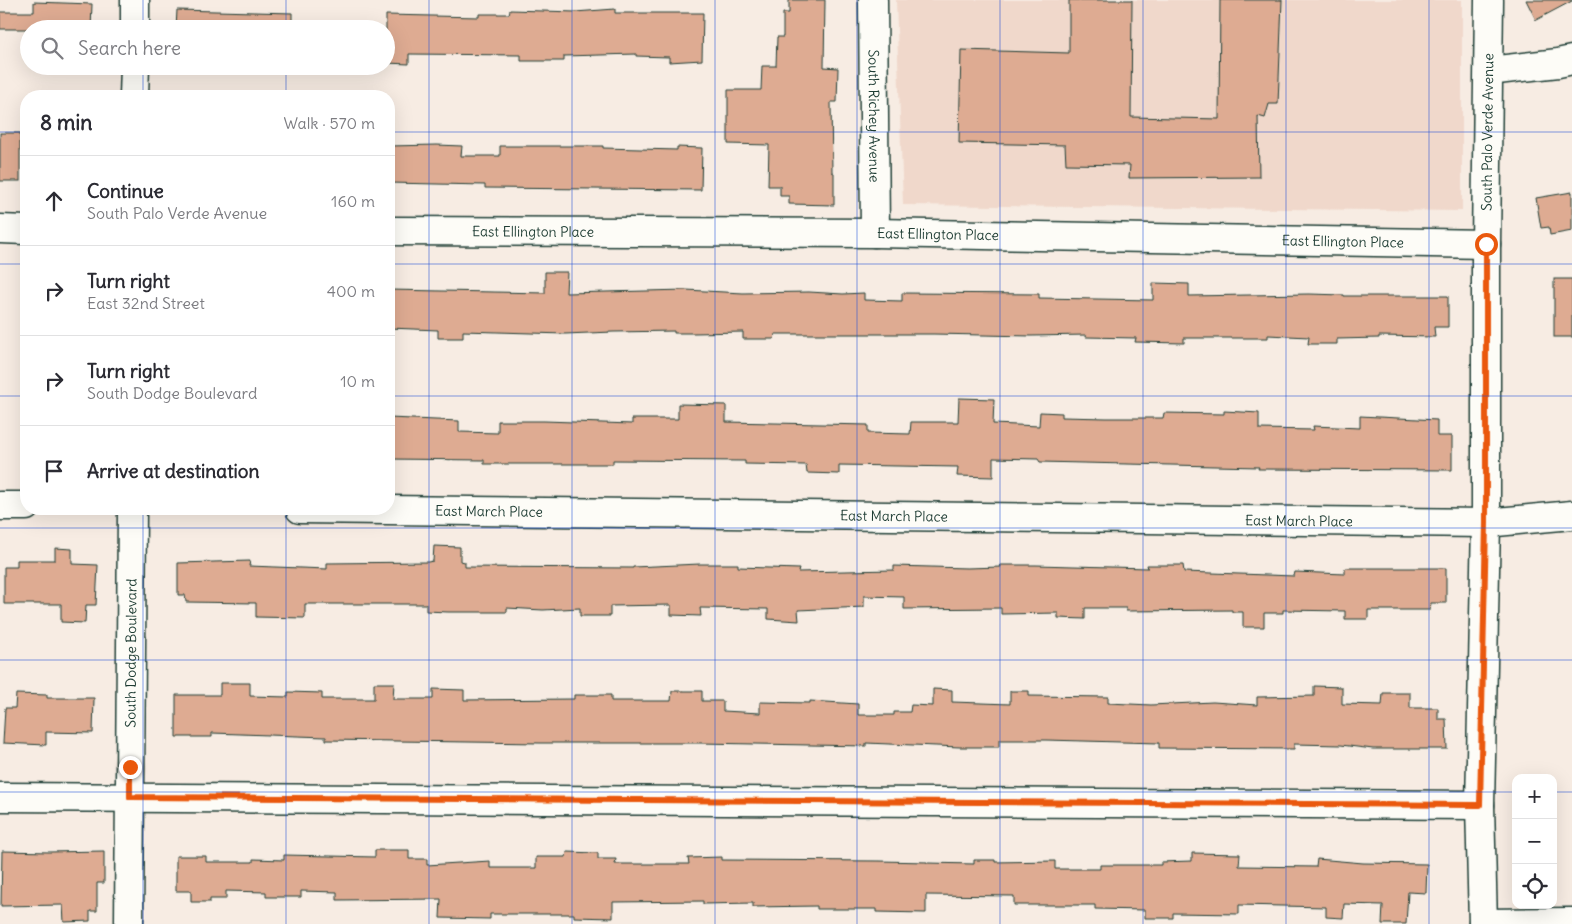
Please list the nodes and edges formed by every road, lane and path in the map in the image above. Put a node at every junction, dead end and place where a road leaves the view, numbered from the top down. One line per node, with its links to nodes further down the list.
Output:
1 (135, 0): 4 (street)
2 (873, 0): 12 (street, South Richey Avenue)
3 (1489, 0): 6 (street, South Palo Verde Avenue)
4 (135, 20)
5 (1572, 60): 6 (street)
6 (1489, 71): 13 (street, South Palo Verde Avenue)
7 (134, 75): 8 (street)
8 (134, 90)
9 (0, 230): 10 (street)
10 (20, 230)
11 (395, 231): 12 (street, East Ellington Place)
12 (875, 233): 13 (street, East Ellington Place)
13 (1486, 244): 19 (street, South Palo Verde Avenue)
14 (0, 506): 15 (street)
15 (20, 506)
16 (395, 510): 19 (street, East March Place)
17 (1572, 514): 19 (street, East March Place)
18 (132, 515): 21 (street, South Dodge Boulevard)
19 (1486, 523): 22 (street, South Palo Verde Avenue)
20 (0, 797): 21 (street)
21 (130, 797): 22 (street); 24 (street, South Dodge Boulevard)
22 (1480, 805): 25 (street, South Palo Verde Avenue)
23 (1572, 922): 25 (street)
24 (129, 924)
25 (1483, 924)

